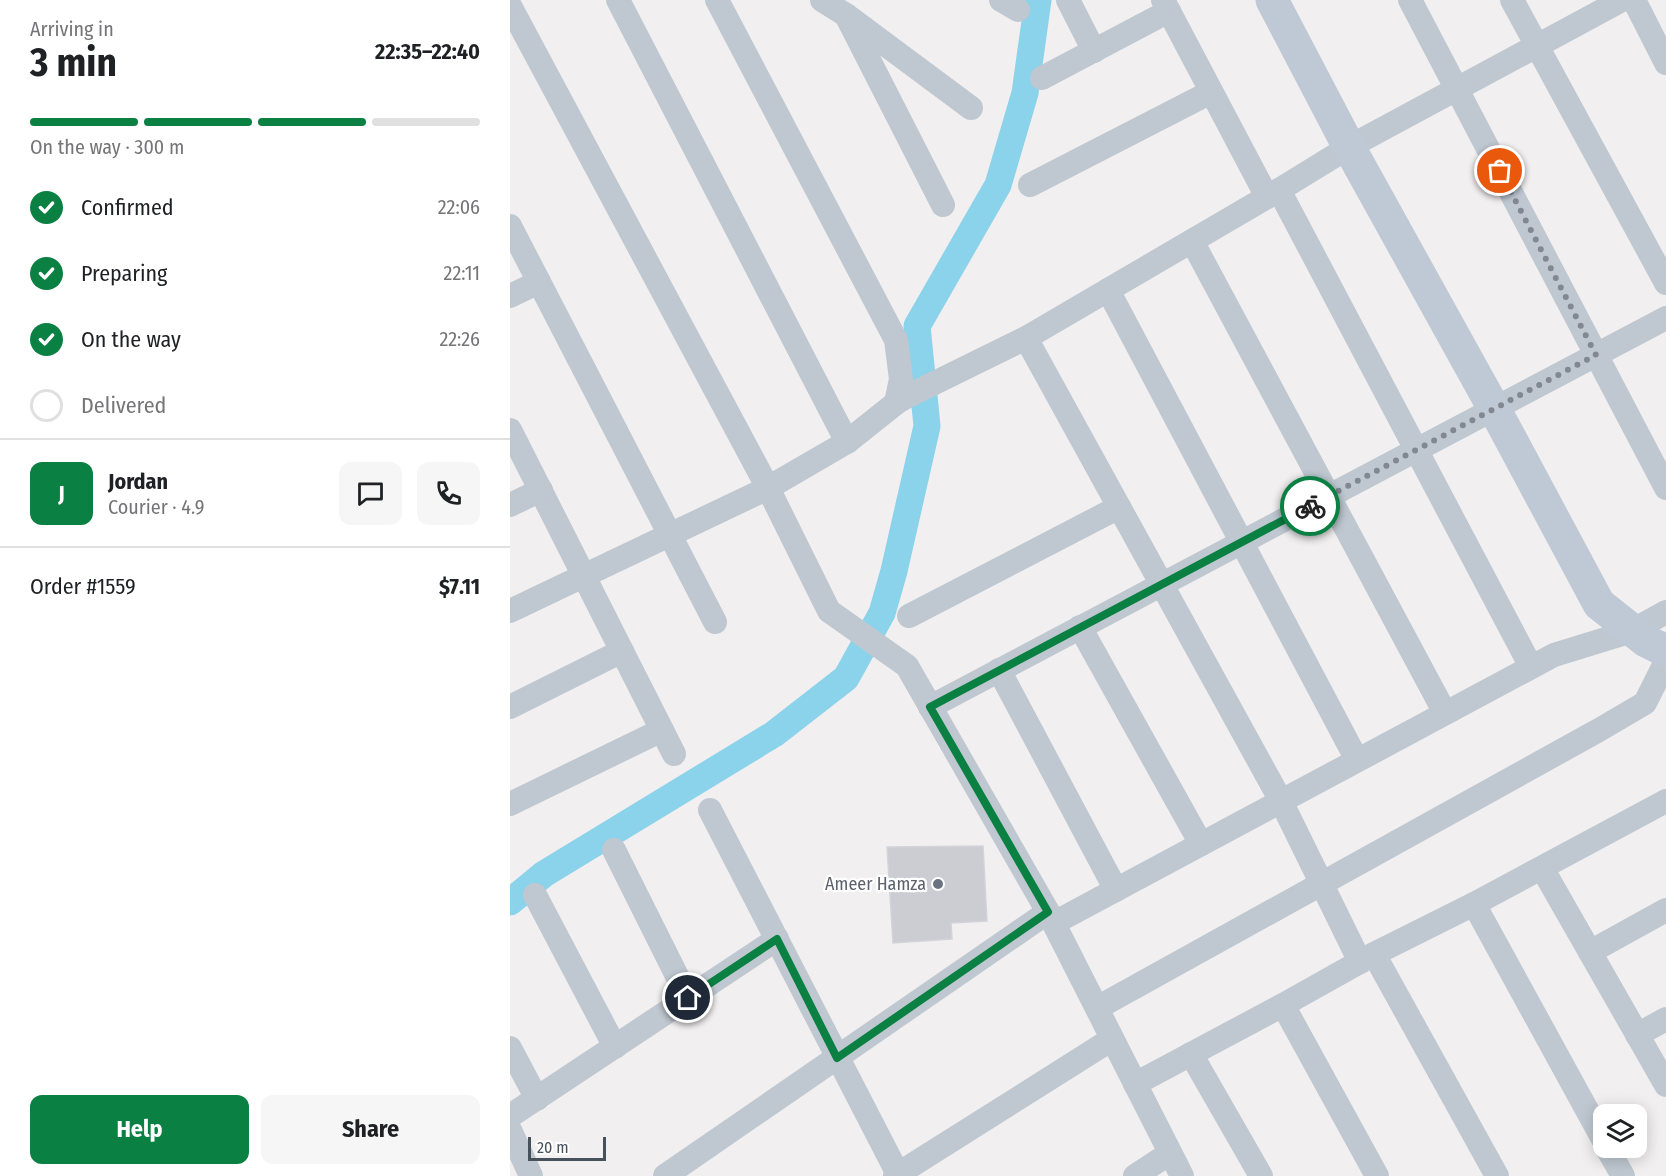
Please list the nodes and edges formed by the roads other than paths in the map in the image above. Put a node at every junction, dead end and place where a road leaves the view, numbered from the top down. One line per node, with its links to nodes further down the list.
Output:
1 (618, 0): 36 (street)
2 (717, 0): 33 (street)
3 (822, 0): 12 (street)
4 (1068, 0): 14 (street)
5 (1272, 0): 20 (street)
6 (1410, 0): 17 (street)
7 (1512, 0): 13 (street)
8 (1622, 0): 13 (street)
9 (1634, 0): 15 (street)
10 (1166, 5): 14 (street); 18 (street)
11 (510, 6): 38 (street)
12 (846, 15): 19 (street); 23 (street)
13 (1537, 46): 17 (street); 27 (street)
14 (1094, 51): 16 (street)
15 (1666, 63)
16 (1042, 78)
17 (1457, 89): 20 (street); 32 (street)
18 (1212, 92): 21 (street); 22 (street)
19 (971, 108)
20 (1348, 147): 22 (street); 34 (street)
21 (1030, 185)
22 (1273, 193): 25 (street); 37 (street)
23 (943, 205)
24 (510, 226): 26 (street)
25 (1192, 241): 28 (street); 41 (street)
26 (539, 282): 29 (street); 44 (street)
27 (1666, 283)
28 (1108, 290): 31 (street); 45 (street)
29 (510, 296)
30 (1666, 318): 32 (street)
31 (1026, 338): 33 (street); 43 (street)
32 (1596, 355): 34 (street); 39 (street)
33 (902, 399): 36 (street)
34 (1494, 409): 37 (street); 53 (street)
35 (510, 430): 40 (street)
36 (847, 442): 38 (street)
37 (1416, 450): 41 (street); 57 (street)
38 (768, 488): 44 (street); 60 (street)
39 (1666, 488)
40 (541, 490): 42 (street); 46 (street)
41 (1328, 496): 45 (street); 61 (street)
42 (510, 506)
43 (1119, 507): 47 (street); 50 (street)
44 (669, 535): 46 (street); 51 (street)
45 (1242, 542): 47 (street); 64 (street)
46 (584, 576): 48 (street); 54 (street)
47 (1162, 584): 52 (street); 65 (street)
48 (510, 611)
49 (1666, 612): 53 (street)
50 (909, 616)
51 (715, 622)
52 (1080, 627): 58 (street); 69 (street)
53 (1632, 631): 55 (street); 57 (street)
54 (622, 651): 59 (street); 62 (street)
55 (1666, 651)
56 (1666, 661): 72 (street)
57 (1531, 667): 61 (street)
58 (999, 670): 60 (street); 73 (street)
59 (510, 707)
60 (930, 707): 77 (street)
61 (1445, 713): 64 (street)
62 (662, 730): 63 (street); 67 (street)
63 (674, 754)
64 (1357, 760): 65 (street)
65 (1281, 801): 69 (street); 72 (street)
66 (1666, 801): 71 (street)
67 (510, 804)
68 (710, 810): 78 (street)
69 (1201, 844): 73 (street)
70 (614, 850): 81 (street)
71 (1542, 868): 75 (street); 79 (street)
72 (1321, 884): 80 (street); 83 (street)
73 (1116, 890): 77 (street)
74 (535, 895): 87 (street)
75 (1474, 904): 80 (street); 95 (street)
76 (1666, 910): 79 (street)
77 (1051, 918): 83 (street); 90 (street)
78 (777, 939): 81 (street); 90 (street)
79 (1590, 952): 85 (street)
80 (1367, 958): 82 (street); 106 (street)
81 (688, 998): 87 (street)
82 (1283, 1005): 89 (street); 105 (street)
83 (1096, 1008): 86 (street)
84 (1666, 1019): 85 (street)
85 (1637, 1035): 92 (street)
86 (1112, 1039): 91 (street); 99 (street)
87 (615, 1047): 93 (street)
88 (510, 1048): 93 (street)
89 (1191, 1054): 91 (street); 104 (street)
90 (837, 1058): 99 (street); 101 (street)
91 (1135, 1084): 97 (street)
92 (1666, 1085)
93 (537, 1099): 94 (street)
94 (510, 1116)
95 (1593, 1121)
96 (510, 1130): 100 (street)
97 (1170, 1153): 102 (street); 103 (street)
98 (1613, 1158): 107 (street)
99 (897, 1175)
100 (531, 1176)
101 (665, 1176)
102 (1135, 1176)
103 (1182, 1176)
104 (1261, 1176)
105 (1377, 1176)
106 (1497, 1176)
107 (1623, 1176)

